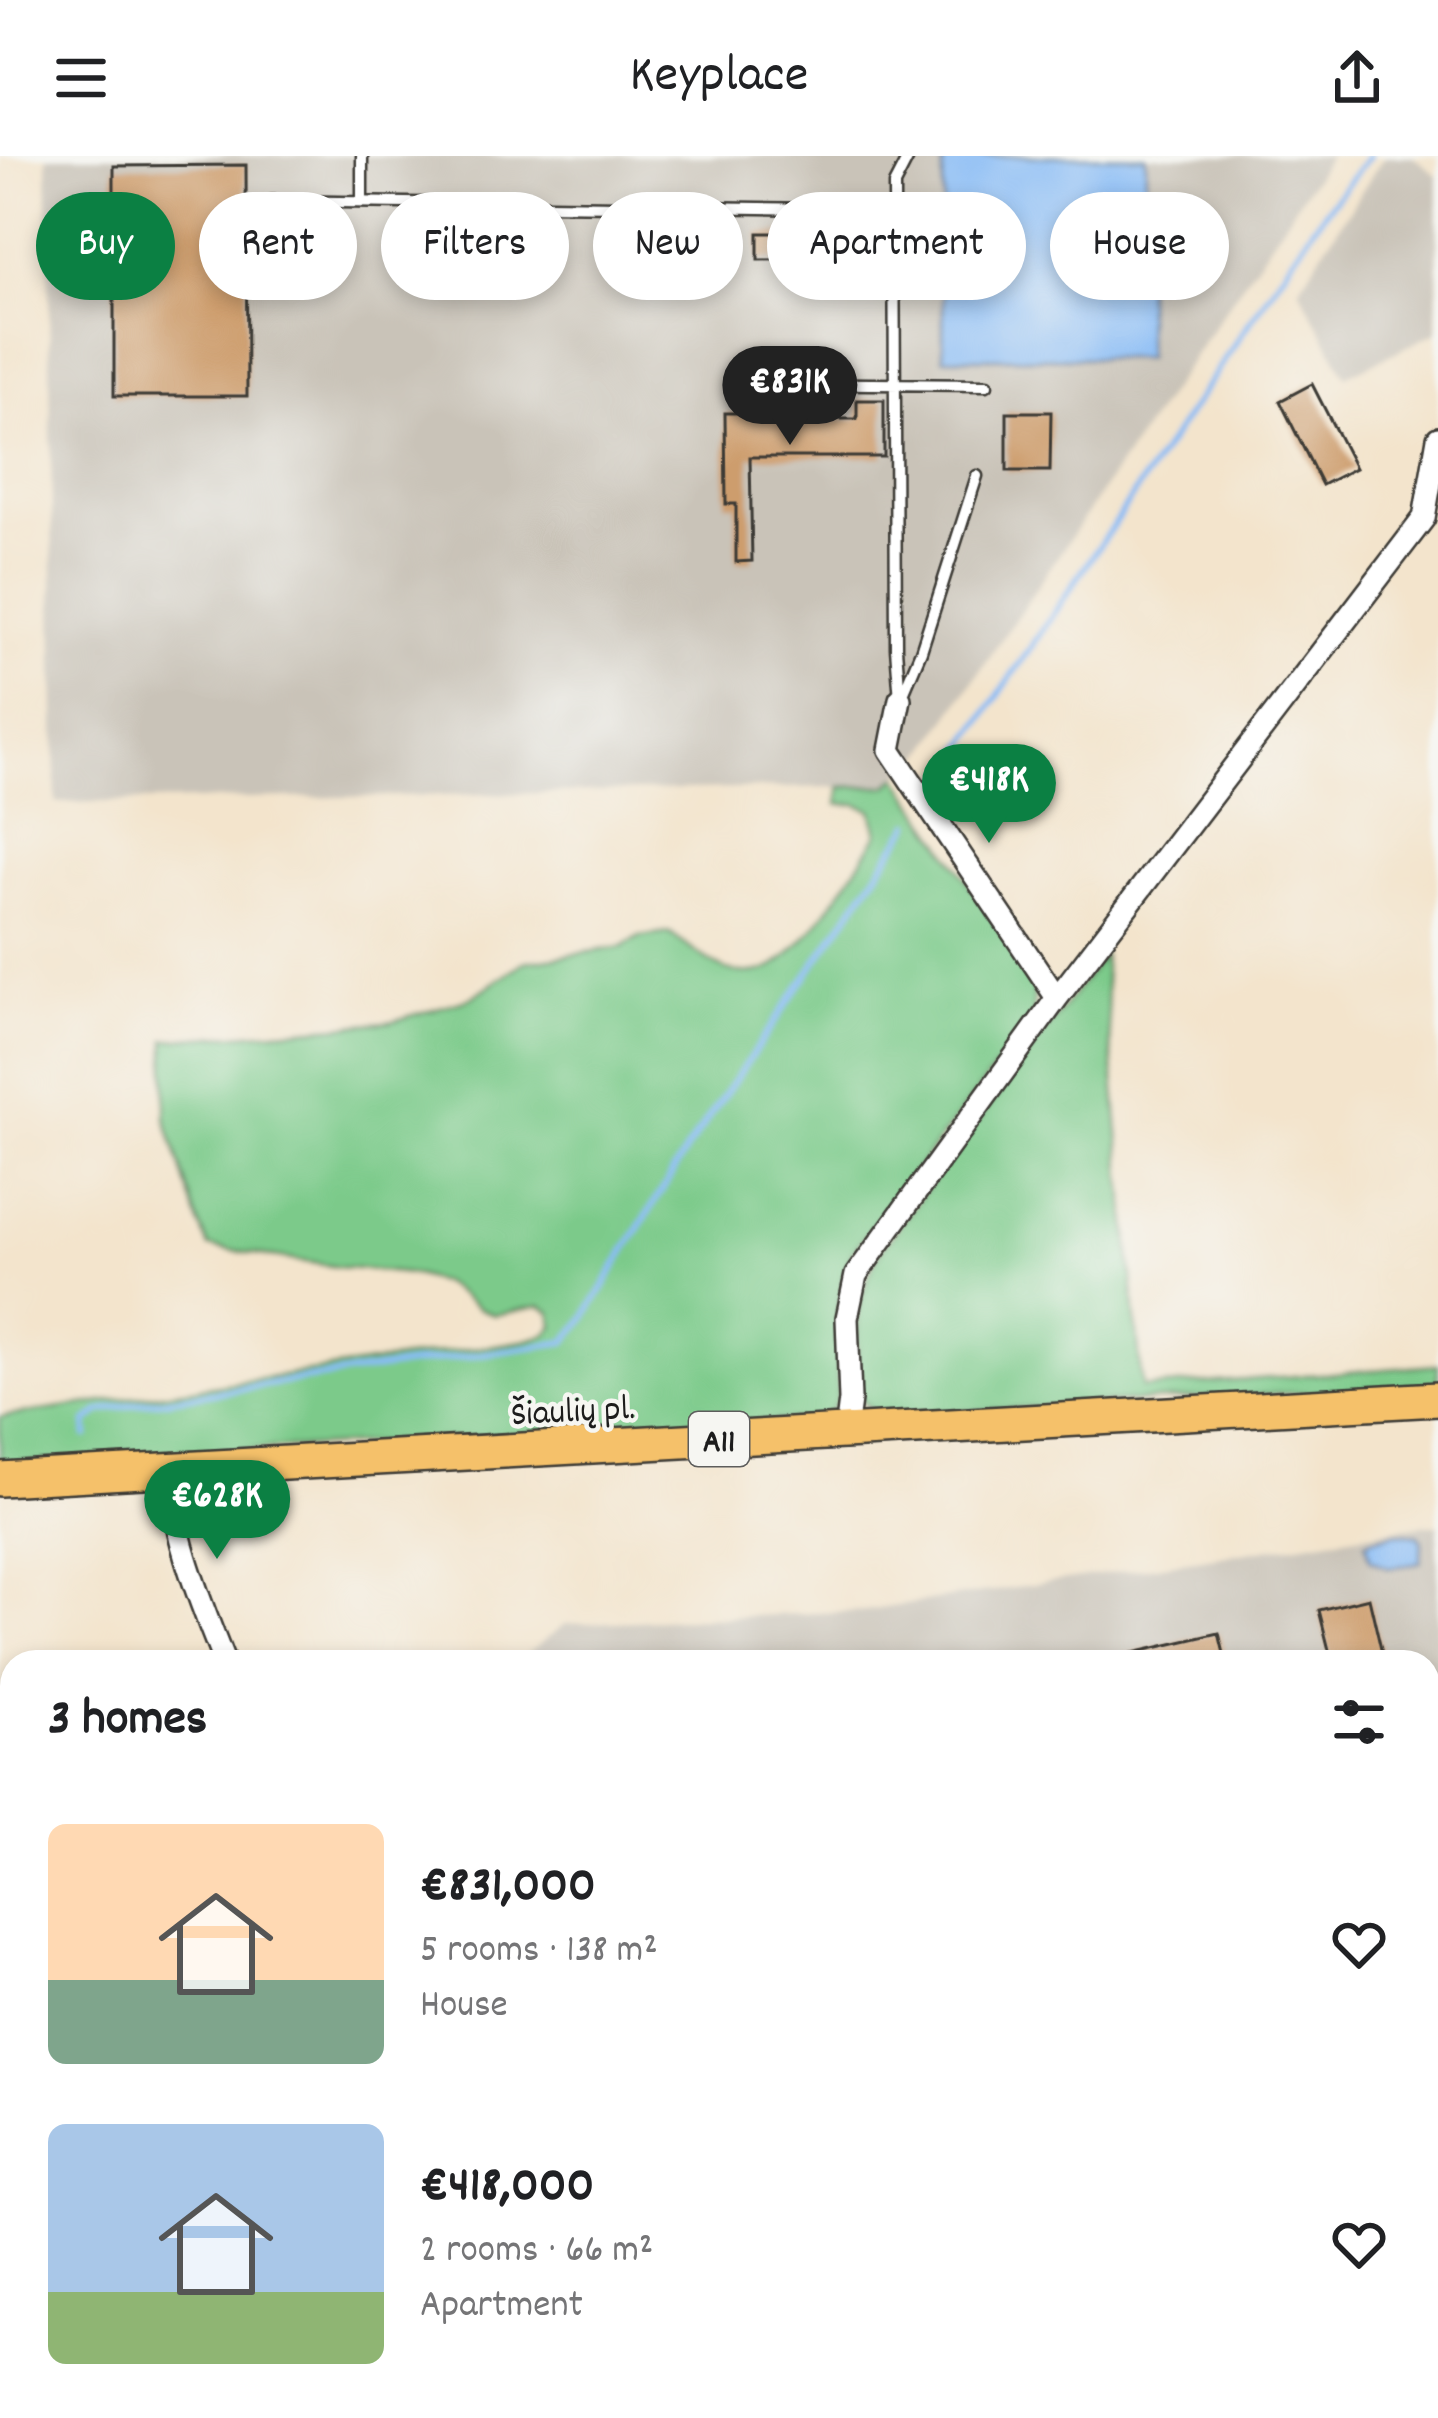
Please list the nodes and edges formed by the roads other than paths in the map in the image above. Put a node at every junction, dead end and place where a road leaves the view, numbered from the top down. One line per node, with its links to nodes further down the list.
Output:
1 (362, 156): 5 (lane)
2 (908, 156): 3 (lane)
3 (894, 192)
4 (357, 202): 5 (lane)
5 (362, 202): 6 (lane)
6 (767, 208)
7 (896, 300): 9 (lane)
8 (756, 382): 9 (lane)
9 (896, 385): 10 (lane); 13 (lane)
10 (988, 386)
11 (1438, 438): 14 (street)
12 (977, 476): 13 (lane)
13 (900, 699): 14 (street)
14 (1057, 998): 16 (street)
15 (1438, 1399): 16 (highway, Šiaulių pl. / A11)
16 (847, 1432): 17 (highway, Šiaulių pl. / A11)
17 (170, 1469): 18 (highway, Šiaulių pl. / A11); 19 (street)
18 (0, 1479)
19 (220, 1650)

